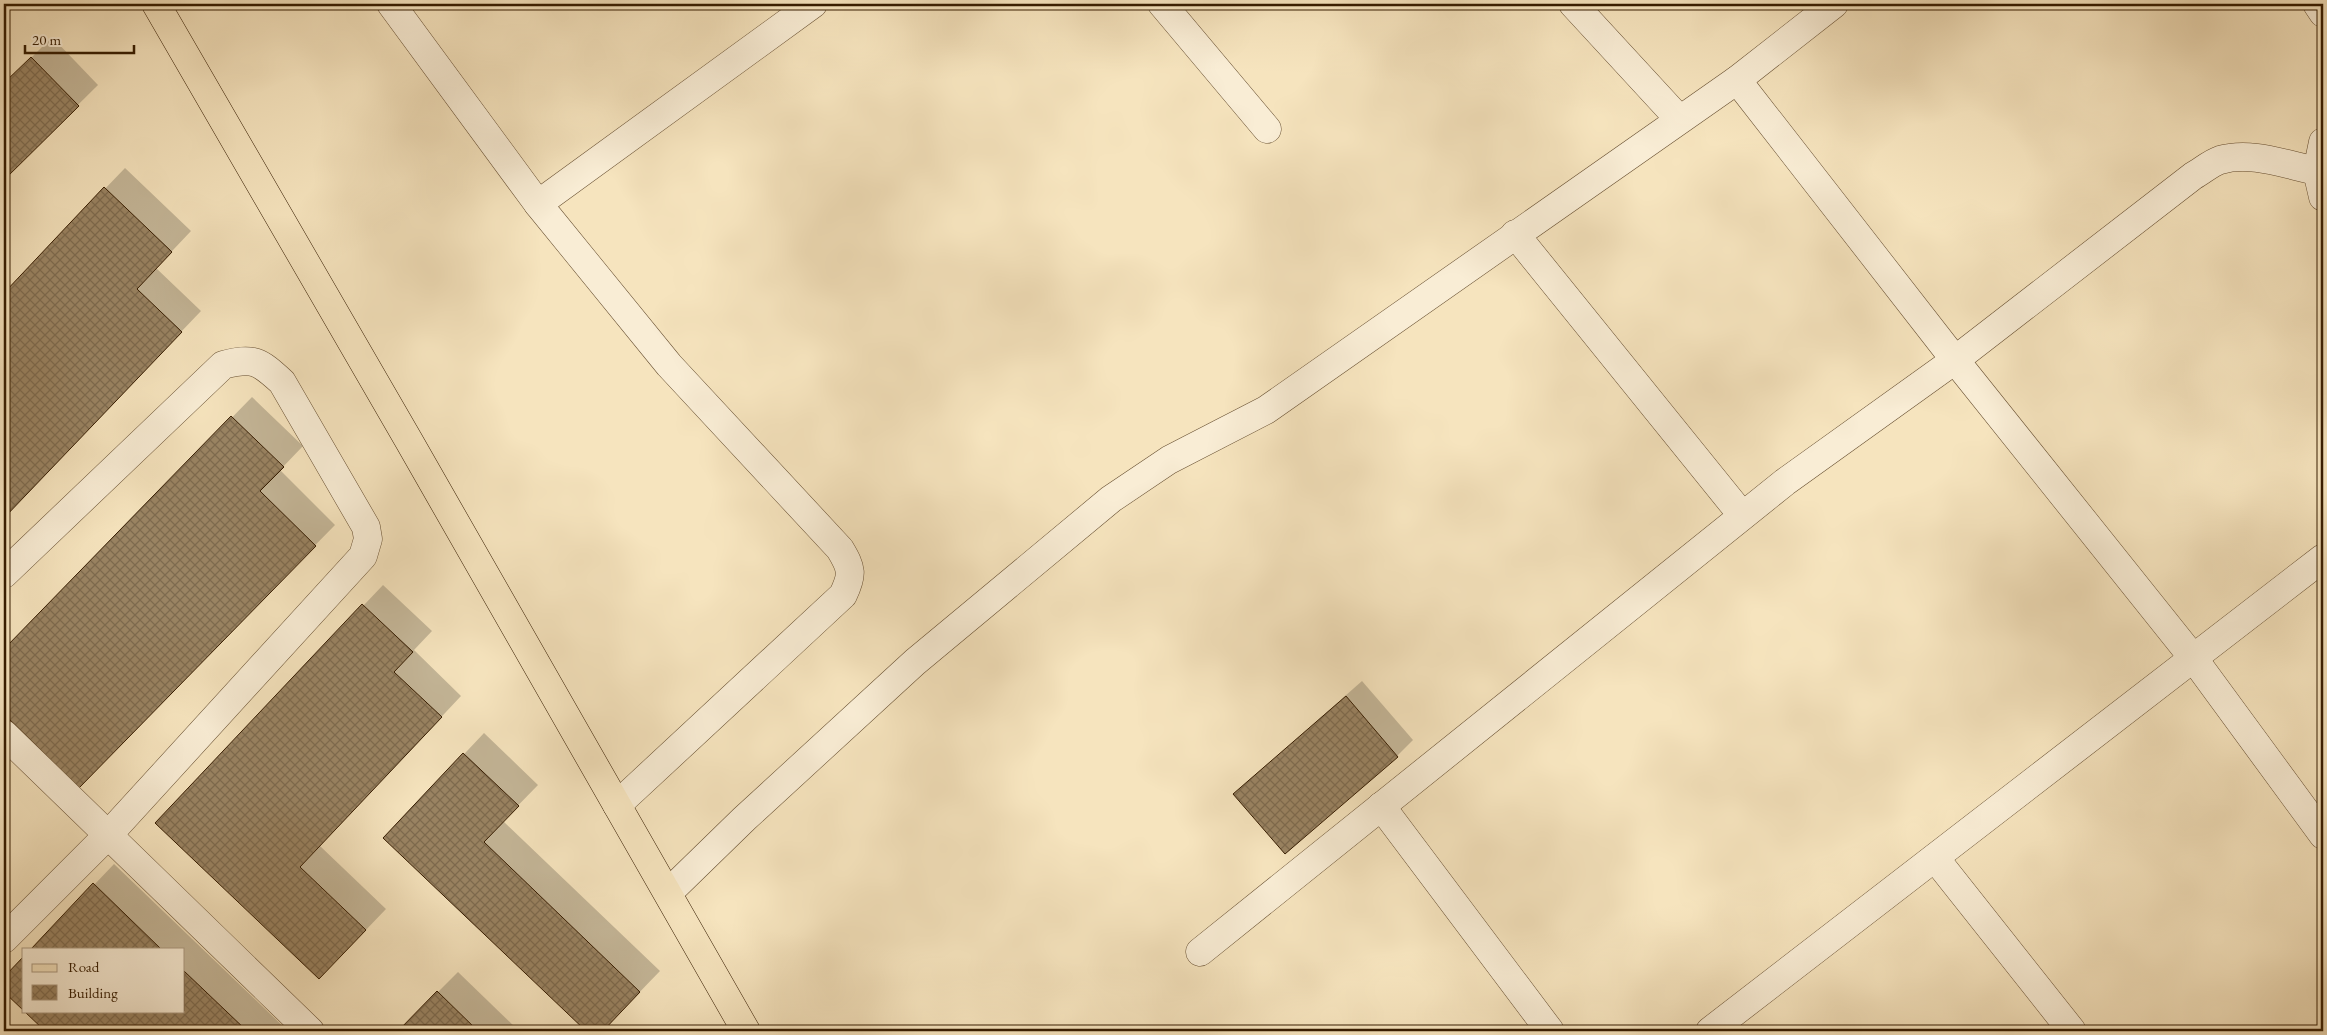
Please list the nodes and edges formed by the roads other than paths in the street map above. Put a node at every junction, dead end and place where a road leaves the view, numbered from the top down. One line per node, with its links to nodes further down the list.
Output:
1 (156, 4): 22 (main road)
2 (390, 4): 14 (street)
3 (813, 4): 14 (street)
4 (1162, 4): 11 (street)
5 (1574, 4): 10 (street)
6 (1834, 4): 9 (street)
7 (2316, 4): 8 (street)
8 (2323, 13)
9 (1737, 80): 10 (street); 16 (street)
10 (1679, 119): 15 (street)
11 (1267, 129)
12 (2323, 142): 13 (street)
13 (2321, 180): 16 (street)
14 (538, 204): 22 (street)
15 (1515, 234): 17 (street); 27 (street)
16 (1955, 360): 17 (street); 20 (street)
17 (1742, 515): 23 (street)
18 (2323, 558): 20 (street)
19 (4, 574): 24 (street)
20 (2194, 659): 25 (street); 26 (street)
21 (4, 734): 24 (street)
22 (617, 805): 27 (main road)
23 (1381, 806): 29 (street); 32 (street)
24 (109, 834): 28 (street); 30 (street)
25 (2323, 835)
26 (1935, 858): 33 (street); 34 (street)
27 (668, 893): 31 (main road)
28 (4, 939)
29 (1200, 952)
30 (310, 1031)
31 (746, 1031)
32 (1550, 1031)
33 (1710, 1031)
34 (2072, 1031)

